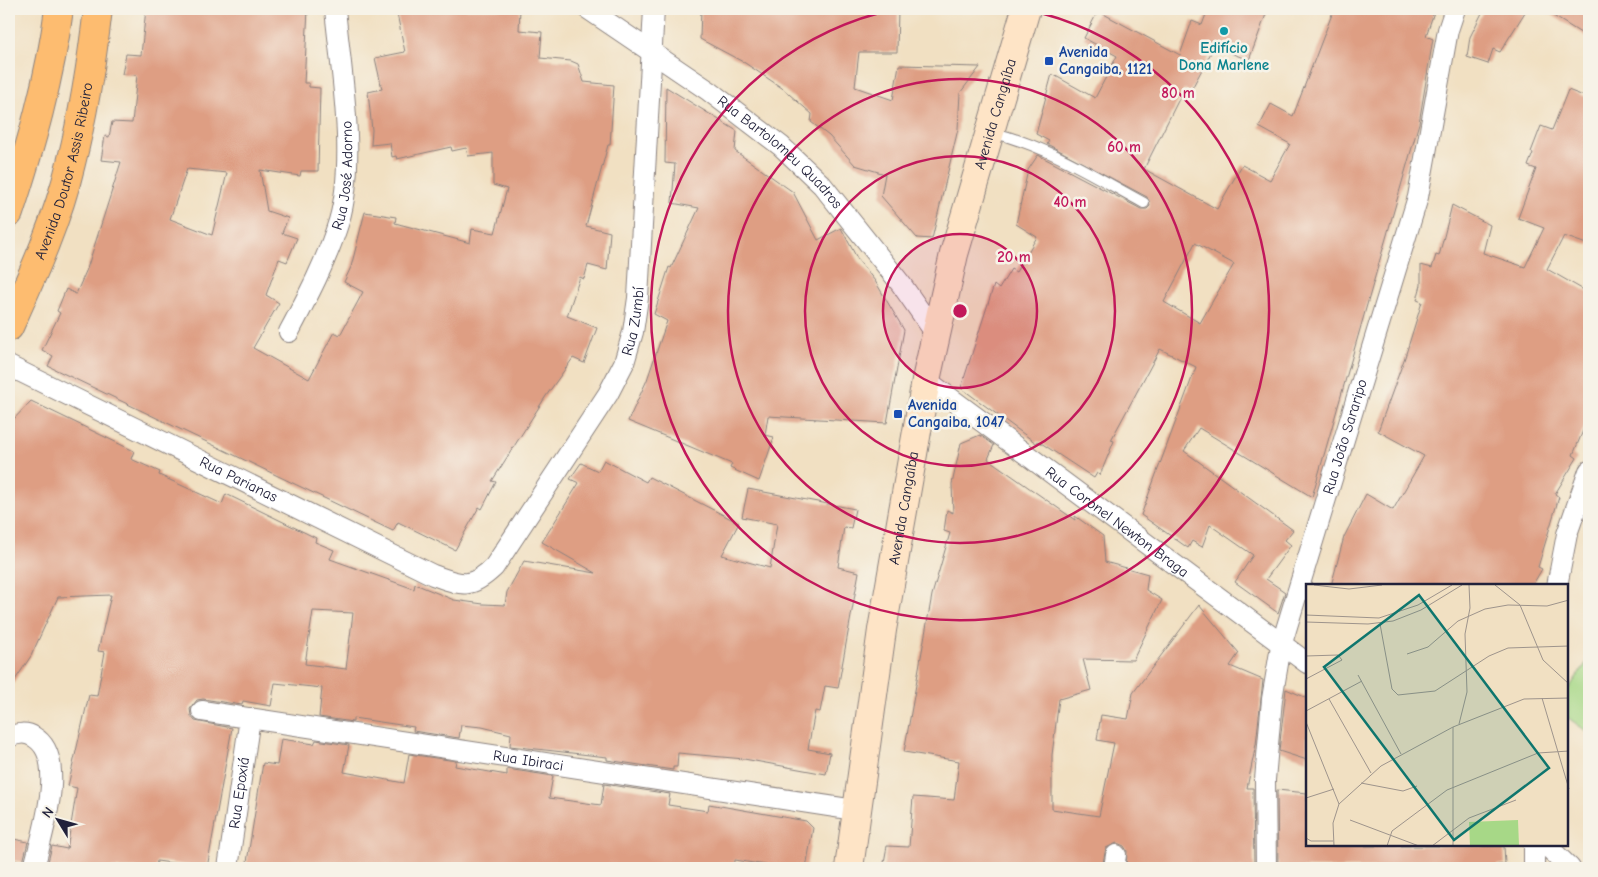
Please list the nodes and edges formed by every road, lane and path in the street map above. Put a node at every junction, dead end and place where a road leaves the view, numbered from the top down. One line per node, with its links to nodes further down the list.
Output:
1 (59, 9): 11 (main road)
2 (98, 9): 12 (main road, Avenida Doutor Assis Ribeiro)
3 (335, 9): 13 (street, Rua José Adorno)
4 (588, 9): 8 (street, Rua Bartolomeu Quadros)
5 (654, 9): 8 (street, Rua Zumbí)
6 (1026, 9): 9 (main road, Avenida Cangaíba)
7 (1455, 9): 20 (street, Rua João Sararipo)
8 (650, 51): 14 (street, Rua Bartolomeu Quadros); 18 (street, Rua Zumbí)
9 (989, 132): 10 (lane); 14 (main road, Avenida Cangaíba)
10 (1144, 204)
11 (9, 213)
12 (9, 327)
13 (289, 332)
14 (936, 334): 16 (main road, Avenida Cangaíba)
15 (9, 366): 18 (street, Rua Parianas)
16 (926, 380): 20 (street, Rua Coronel Newton Braga); 25 (main road, Avenida Cangaíba)
17 (1589, 471): 19 (street)
18 (471, 584)
19 (1557, 584)
20 (1281, 646): 21 (street, Rua Coronel Newton Braga); 31 (street, Rua João Sararipo)
21 (1306, 662)
22 (202, 711): 23 (street, Rua Ibiraci)
23 (250, 718): 25 (street, Rua Ibiraci); 29 (street, Rua Epoxiá)
24 (9, 737): 28 (street)
25 (856, 810): 30 (main road, Avenida Cangaíba)
26 (1534, 847): 32 (street)
27 (1548, 847): 33 (street)
28 (34, 868)
29 (228, 868)
30 (849, 868)
31 (1266, 868)
32 (1534, 868)
33 (1570, 868)

